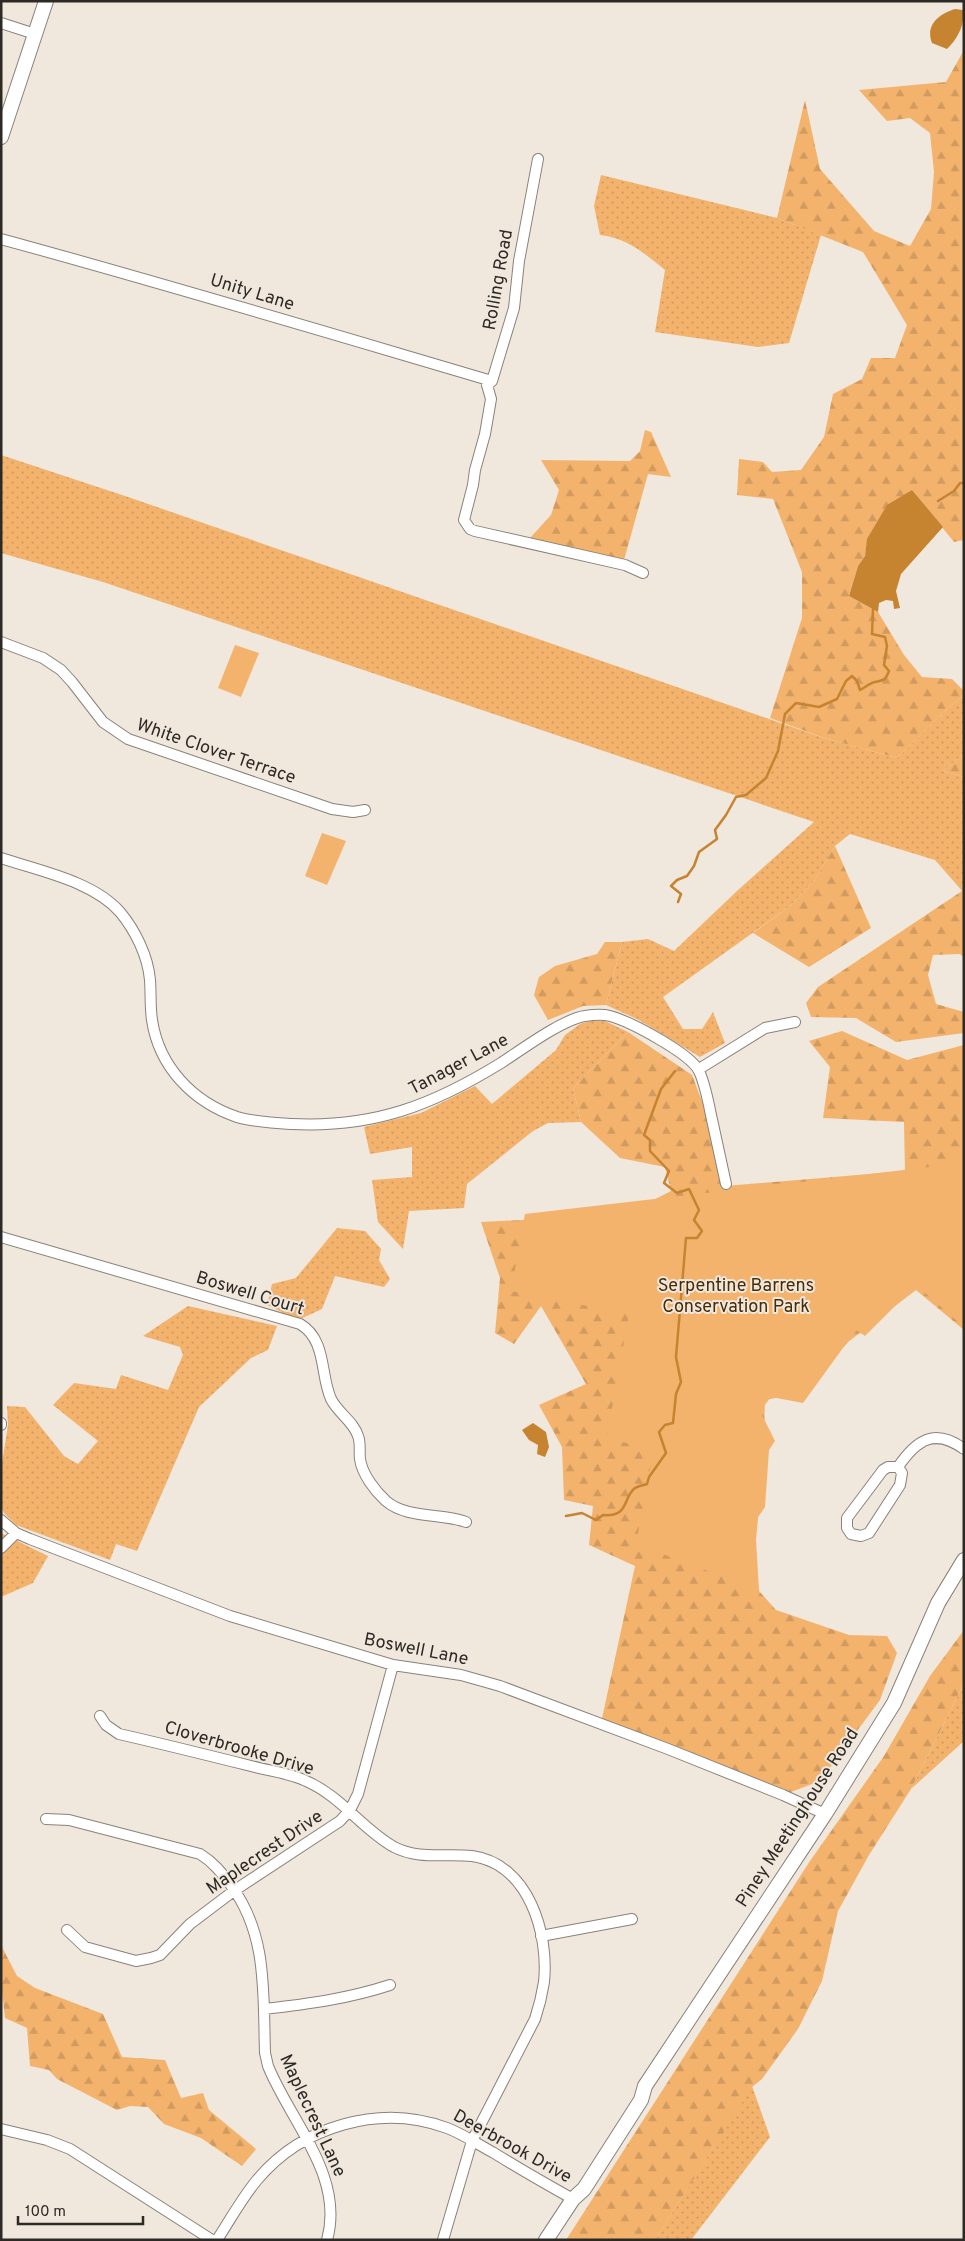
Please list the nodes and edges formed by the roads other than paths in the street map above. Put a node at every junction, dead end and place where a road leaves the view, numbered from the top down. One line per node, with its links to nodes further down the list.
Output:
1 (46, 1): 3 (main road)
2 (1, 23): 3 (street)
3 (35, 34): 4 (main road)
4 (1, 137)
5 (538, 159): 7 (street, Rolling Road)
6 (1, 239): 7 (street, Unity Lane)
7 (492, 381): 8 (street, Rolling Road)
8 (643, 573)
9 (1, 642): 10 (street, White Clover Terrace)
10 (365, 810)
11 (1, 858): 13 (street, Tanager Lane)
12 (795, 1022): 13 (street)
13 (699, 1069): 14 (street)
14 (726, 1184)
15 (1, 1238): 19 (street, Boswell Court)
16 (964, 1449): 17 (street)
17 (898, 1467): 17 (street)
18 (1, 1520): 20 (street, Boswell Lane)
19 (466, 1522)
20 (16, 1533): 21 (street); 23 (street, Boswell Lane)
21 (1, 1548)
22 (964, 1560): 26 (main road, Piney Meetinghouse Road)
23 (393, 1665): 25 (street, Maplecrest Drive); 26 (street, Boswell Lane)
24 (100, 1716): 25 (street, Cloverbrooke Drive)
25 (350, 1810): 28 (street, Maplecrest Drive); 31 (street, Cloverbrooke Drive)
26 (825, 1814): 37 (main road, Piney Meetinghouse Road)
27 (46, 1819): 28 (street, Maplecrest Lane)
28 (235, 1890): 30 (street, Maplecrest Drive); 33 (street, Maplecrest Lane)
29 (632, 1919): 31 (street)
30 (68, 1930)
31 (541, 1936): 36 (street, Cloverbrooke Drive)
32 (390, 1986): 33 (street)
33 (264, 2009): 35 (street, Maplecrest Lane)
34 (1, 2129): 38 (street)
35 (307, 2139): 36 (street, Deerbrook Drive); 39 (street, Deerbrook Drive); 40 (street, Maplecrest Lane)
36 (472, 2141): 37 (street, Deerbrook Drive); 41 (street, Cloverbrooke Drive)
37 (573, 2199): 42 (main road, Piney Meetinghouse Road)
38 (212, 2240)
39 (217, 2240)
40 (327, 2240)
41 (443, 2240)
42 (546, 2240)

